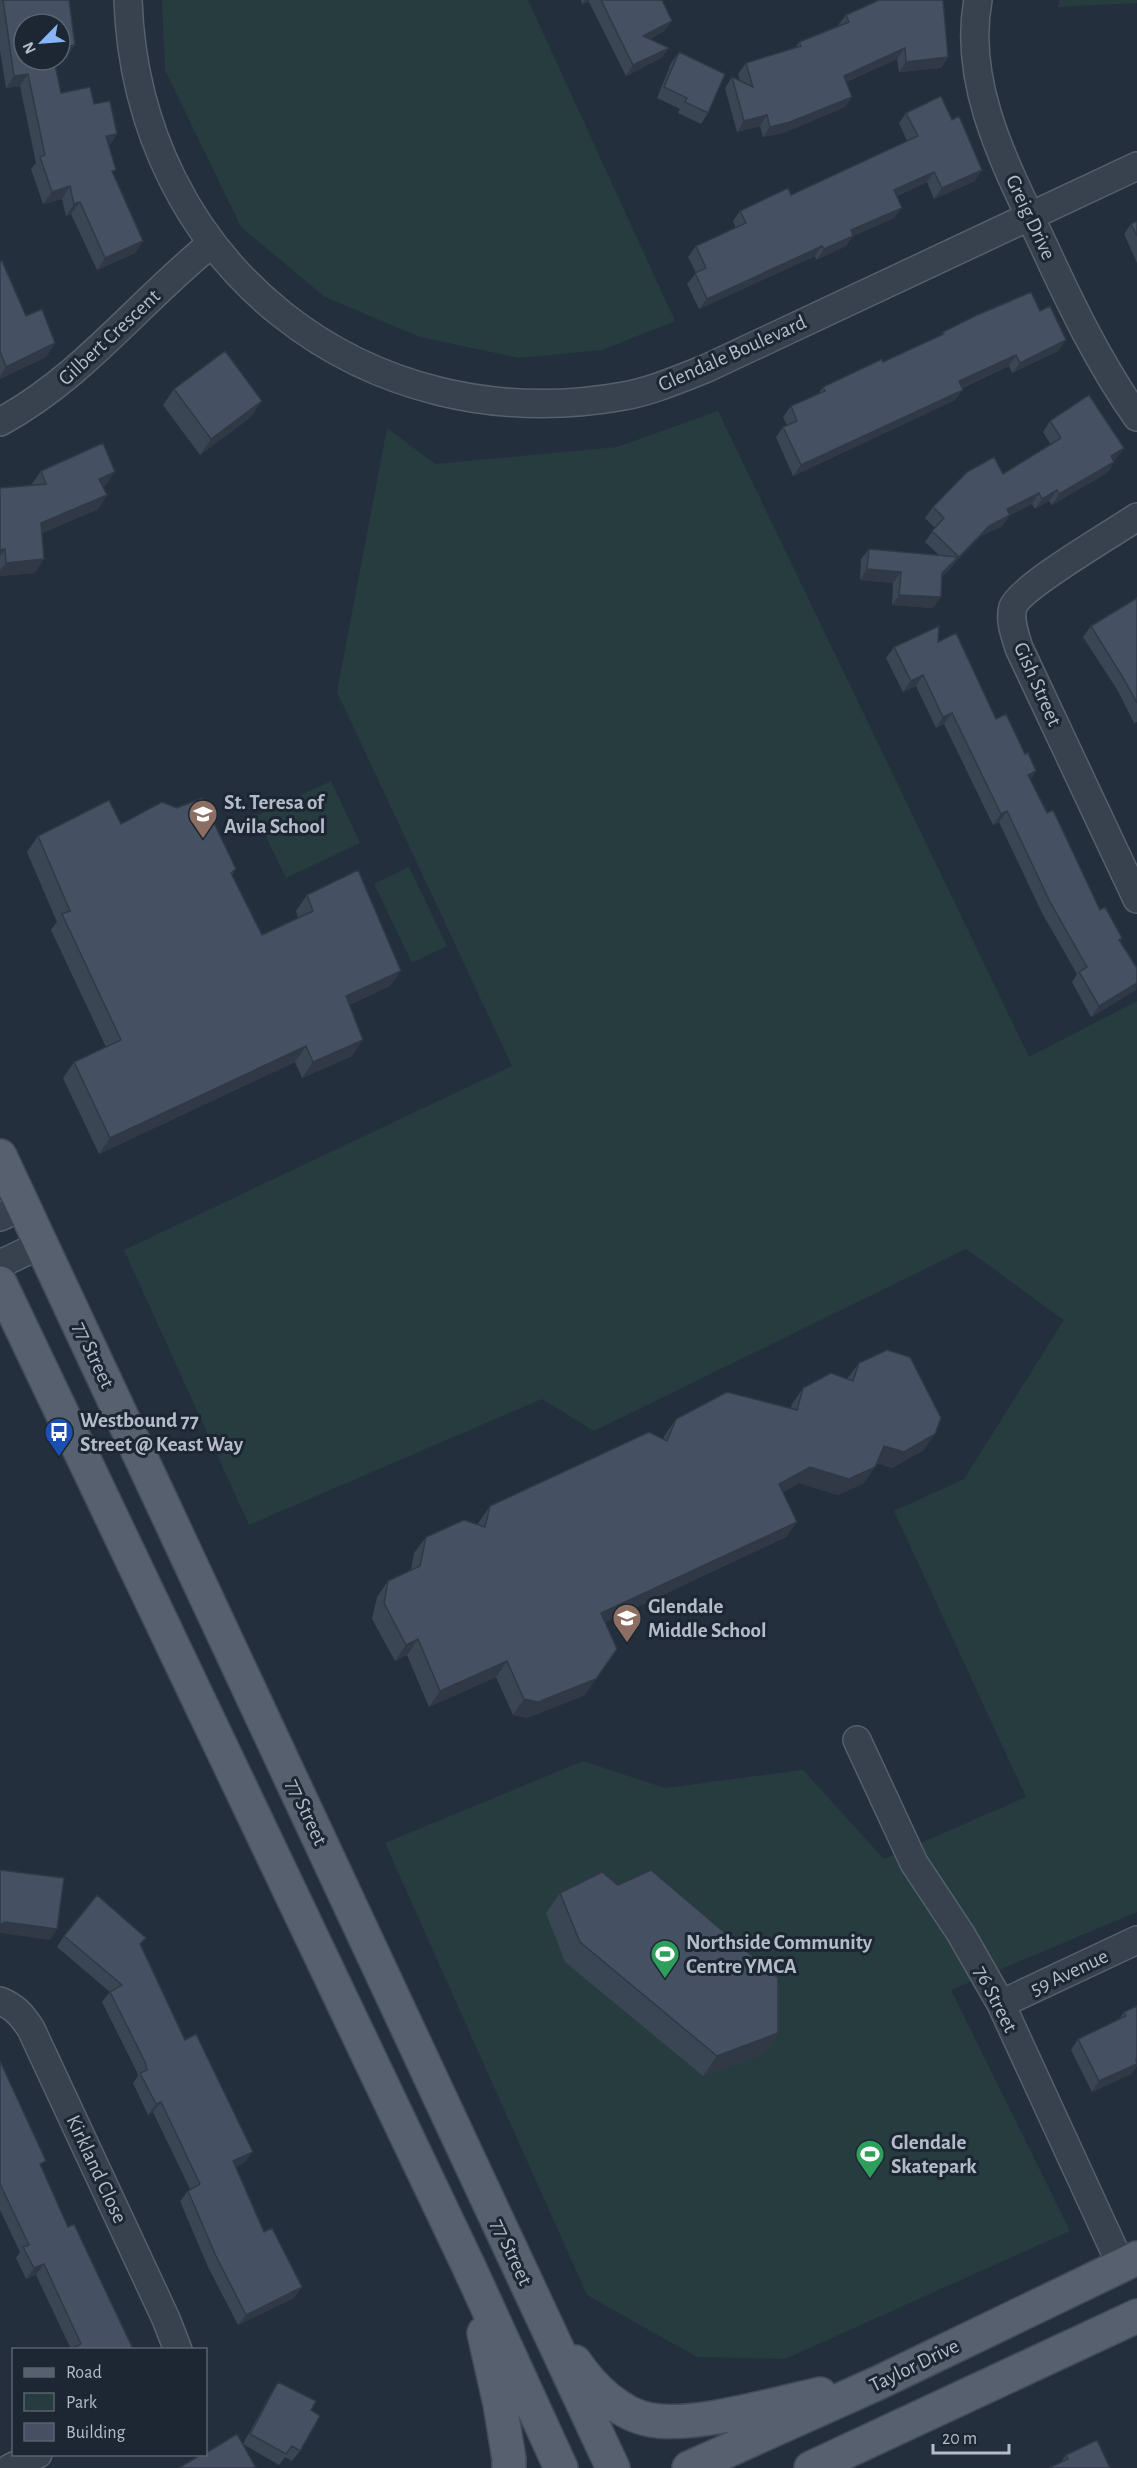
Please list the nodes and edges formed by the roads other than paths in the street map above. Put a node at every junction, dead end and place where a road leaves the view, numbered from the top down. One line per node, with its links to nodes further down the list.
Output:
1 (128, 0): 5 (street, Glendale Boulevard)
2 (978, 0): 4 (street, Greig Drive)
3 (1137, 166): 4 (street, Glendale Boulevard)
4 (1029, 215): 5 (street, Glendale Boulevard); 6 (street, Greig Drive)
5 (211, 244): 7 (street, Gilbert Crescent)
6 (1137, 417)
7 (0, 422)
8 (1137, 517): 9 (street, Gish Street)
9 (1137, 899)
10 (0, 1156): 11 (main road, 77 Street)
11 (12, 1212): 12 (main road, 77 Street)
12 (42, 1244): 13 (street); 21 (main road, 77 Street)
13 (0, 1264)
14 (0, 1283): 20 (main road)
15 (857, 1740): 18 (street, 76 Street)
16 (1137, 1940): 18 (street, 59 Avenue)
17 (0, 2001): 23 (street, Kirkland Close)
18 (1001, 2004): 19 (street, 76 Street)
19 (1129, 2262): 24 (main road, Taylor Drive)
20 (469, 2267): 27 (main road); 28 (main road)
21 (537, 2307): 24 (main road); 29 (main road, 77 Street)
22 (1137, 2316): 31 (main road)
23 (178, 2348)
24 (880, 2382): 30 (main road, Taylor Drive)
25 (34, 2456): 26 (street)
26 (10, 2468)
27 (509, 2468)
28 (561, 2468)
29 (613, 2468)
30 (689, 2468)
31 (811, 2468)

